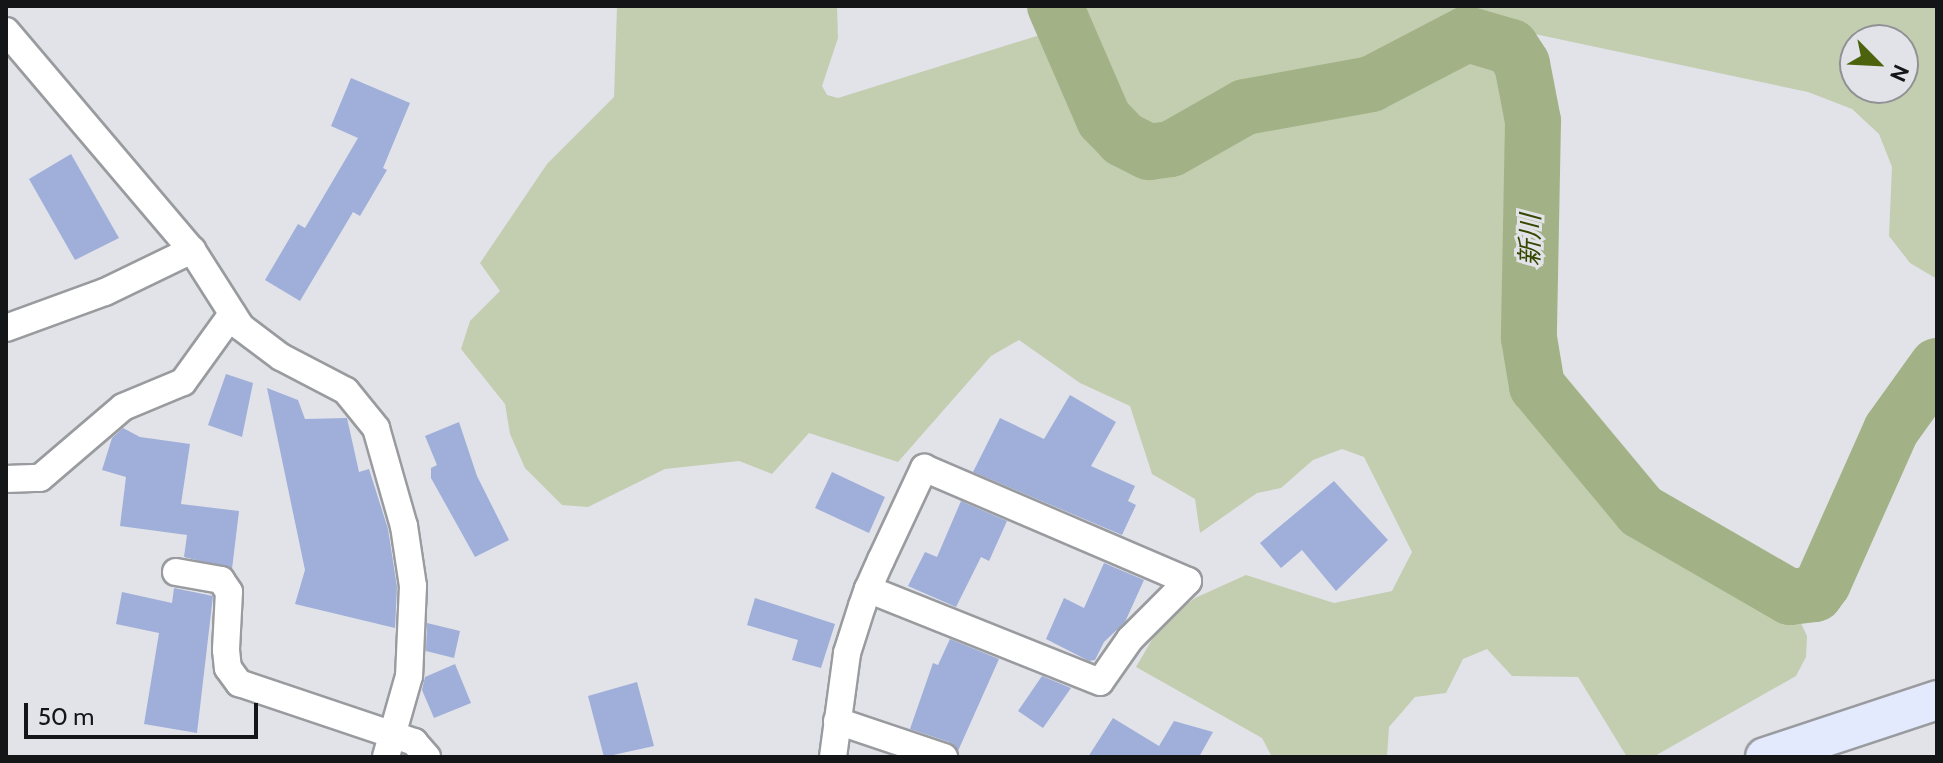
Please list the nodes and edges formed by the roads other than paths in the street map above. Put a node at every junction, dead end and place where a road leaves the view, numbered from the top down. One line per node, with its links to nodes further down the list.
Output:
1 (6, 31): 2 (street)
2 (192, 250): 3 (street); 4 (street)
3 (232, 314): 5 (street); 10 (street)
4 (6, 328)
5 (6, 479)
6 (176, 572): 10 (street)
7 (868, 589): 7 (street); 9 (street)
8 (1937, 700): 14 (street)
9 (837, 721): 12 (street); 13 (street)
10 (390, 746): 11 (street)
11 (427, 757)
12 (833, 757)
13 (944, 757)
14 (1765, 757)

